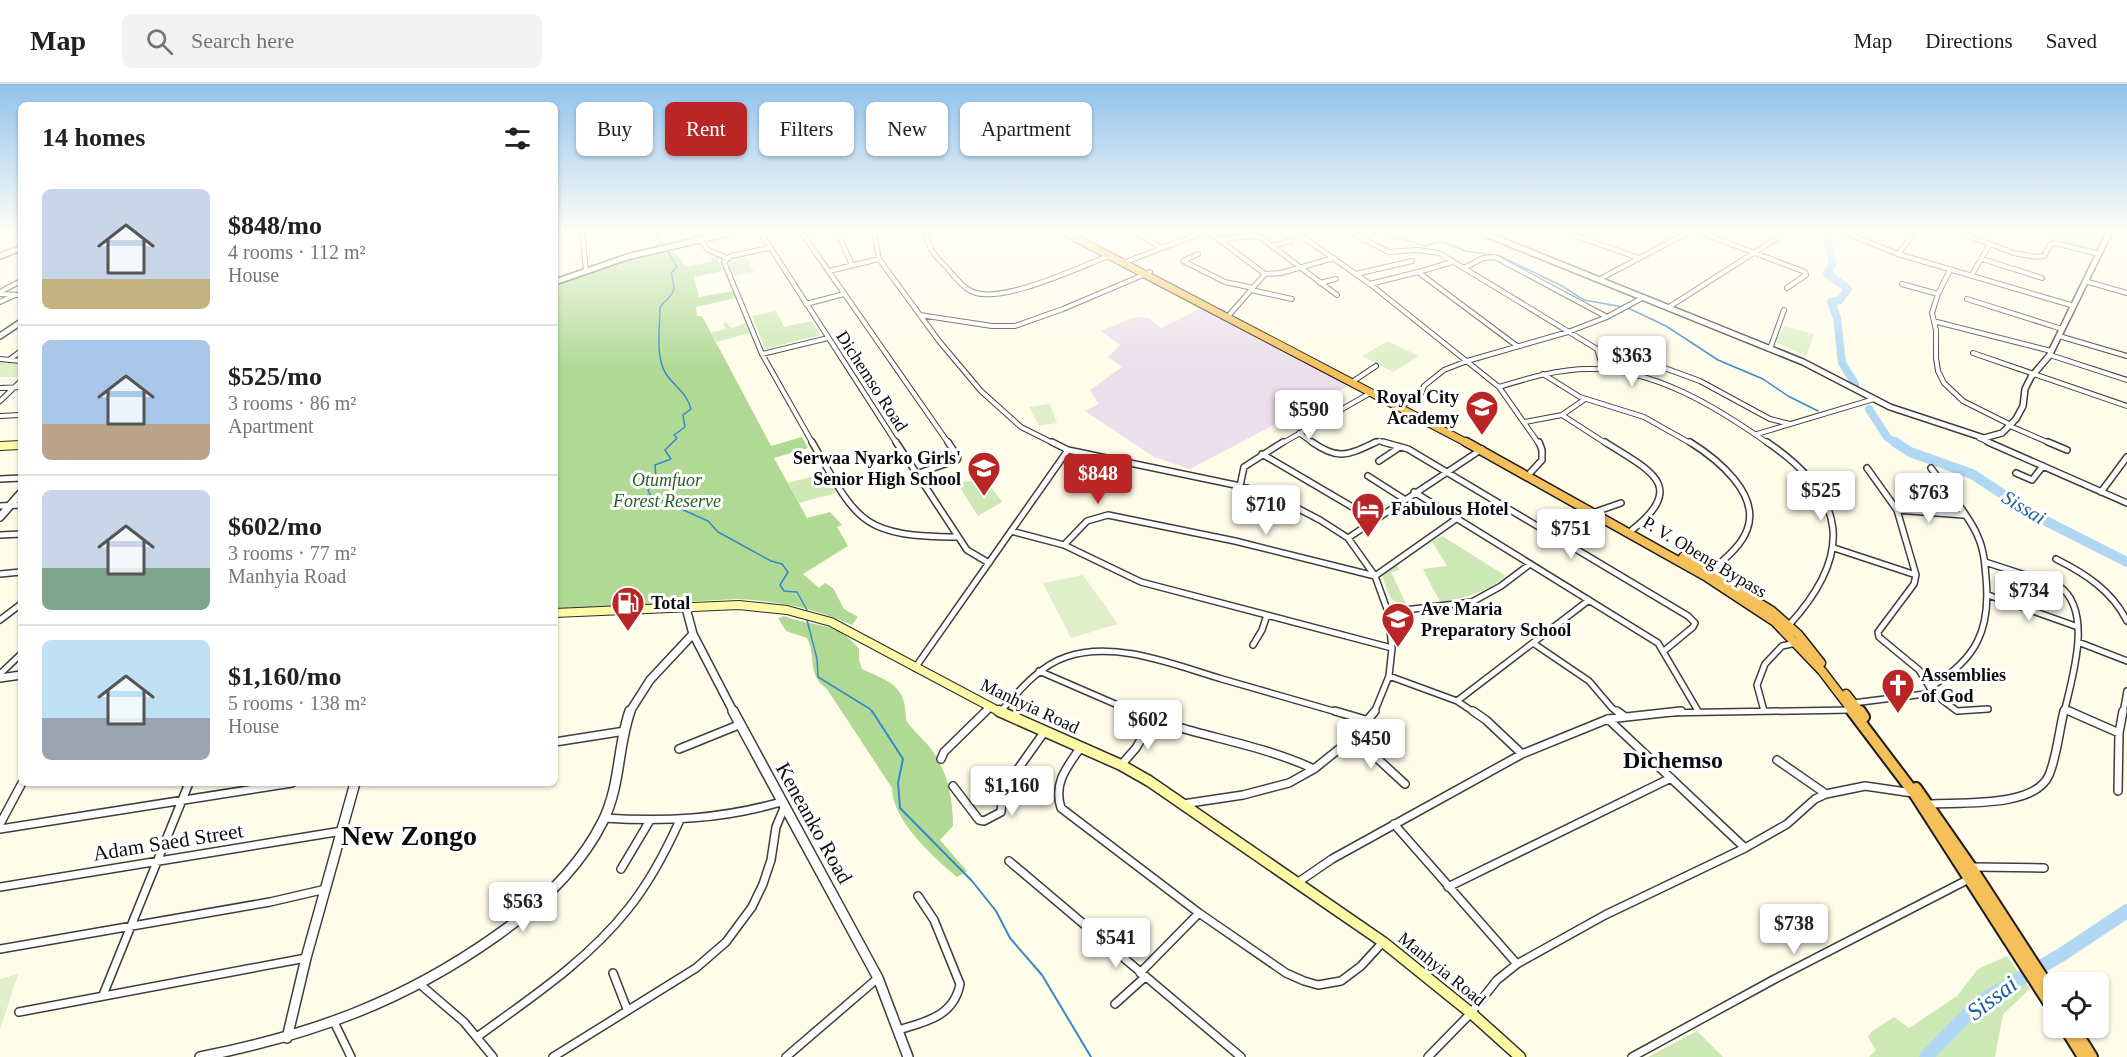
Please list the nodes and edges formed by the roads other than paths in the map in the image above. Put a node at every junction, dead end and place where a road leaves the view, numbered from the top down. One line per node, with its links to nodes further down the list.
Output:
1 (731, 278): 64 (street)
2 (789, 278): 42 (street, Dichemso Road)
3 (834, 278): 33 (street)
4 (893, 278): 47 (street)
5 (957, 278): 6 (street)
6 (1047, 278)
7 (1135, 278): 47 (street)
8 (1158, 278): 81 (highway, P. V. Obeng Bypass)
9 (1159, 278): 46 (highway, P. V. Obeng Bypass)
10 (1215, 278): 30 (street)
11 (1261, 278): 30 (street)
12 (1314, 278): 26 (street)
13 (1362, 278): 27 (street)
14 (1392, 278): 27 (street)
15 (1427, 278): 57 (street)
16 (1481, 278): 52 (street)
17 (1535, 278): 48 (street)
18 (1715, 278): 44 (street)
19 (1801, 278): 29 (street)
20 (1946, 278): 34 (street)
21 (1979, 278): 43 (street)
22 (1336, 279): 26 (street)
23 (1600, 279): 38 (street)
24 (2085, 281): 32 (street); 43 (street)
25 (18, 283): 31 (street)
26 (1320, 283): 37 (street)
27 (1370, 284): 69 (street)
28 (1902, 284): 34 (street)
29 (1787, 288)
30 (1252, 289): 39 (street); 46 (street)
31 (0, 293): 35 (street)
32 (2127, 293)
33 (844, 294): 42 (street); 111 (street)
34 (1938, 294): 49 (street)
35 (14, 295): 36 (street); 41 (street)
36 (18, 295)
37 (1337, 295)
38 (1644, 297): 44 (street); 48 (street)
39 (1292, 299)
40 (1967, 299): 51 (street)
41 (0, 302)
42 (806, 304): 55 (street, Dichemso Road)
43 (2073, 306): 51 (street)
44 (1669, 307): 60 (street)
45 (1784, 310): 60 (street)
46 (1230, 314): 74 (highway, P. V. Obeng Bypass)
47 (920, 315): 100 (street)
48 (1607, 317): 52 (street)
49 (1937, 322): 63 (street); 92 (street)
50 (18, 324): 53 (street)
51 (2062, 329): 54 (street)
52 (1568, 332): 57 (street); 59 (street)
53 (0, 336)
54 (2059, 336): 63 (street); 65 (street)
55 (828, 338): 64 (street); 111 (street, Dichemso Road)
56 (1642, 342): 58 (street)
57 (1517, 346): 69 (street)
58 (1610, 348): 59 (street); 91 (street)
59 (1597, 349): 71 (street)
60 (1770, 349): 83 (street)
61 (18, 353): 67 (street)
62 (1973, 353): 73 (street)
63 (2050, 353): 73 (street); 75 (street)
64 (762, 354): 138 (street)
65 (2127, 356)
66 (0, 359): 67 (street)
67 (9, 360): 68 (street)
68 (18, 360)
69 (1467, 361): 79 (street); 85 (street)
70 (1376, 366): 74 (street)
71 (1603, 369): 72 (street); 94 (street)
72 (1543, 374): 79 (street); 82 (street)
73 (2034, 374): 86 (street); 92 (street)
74 (1355, 380): 85 (highway, P. V. Obeng Bypass)
75 (2127, 380)
76 (18, 384): 77 (street)
77 (14, 387): 78 (street); 80 (street); 84 (street)
78 (18, 387)
79 (1499, 387): 90 (street)
80 (0, 388)
81 (1372, 392): 93 (street); 99 (highway, P. V. Obeng Bypass)
82 (1585, 399): 88 (street); 147 (street)
83 (1874, 399): 91 (street); 95 (street)
84 (0, 401)
85 (1403, 405): 99 (highway, P. V. Obeng Bypass)
86 (2127, 406)
87 (18, 415): 89 (street)
88 (1562, 415): 90 (street); 134 (street)
89 (0, 416)
90 (1525, 422): 109 (street)
91 (1790, 424): 94 (street)
92 (2011, 425): 95 (street); 101 (street)
93 (1299, 433): 98 (street); 102 (street)
94 (1757, 434): 141 (street)
95 (1975, 436): 105 (street)
96 (18, 445): 97 (main road)
97 (0, 446)
98 (1400, 447): 104 (street); 108 (street)
99 (1482, 449): 108 (street); 109 (highway, P. V. Obeng Bypass); 128 (highway, P. V. Obeng Bypass)
100 (1068, 450): 115 (street); 135 (street)
101 (2067, 450)
102 (1262, 454): 115 (street); 126 (street)
103 (2127, 457): 118 (street)
104 (1379, 461)
105 (2043, 466): 110 (street); 118 (street)
106 (1867, 468): 127 (street)
107 (1931, 468): 130 (street)
108 (1445, 472): 117 (street); 168 (street)
109 (1530, 473): 128 (highway, P. V. Obeng Bypass)
110 (2016, 473)
111 (916, 474): 138 (street, Dichemso Road)
112 (1368, 476): 120 (street)
113 (18, 478): 114 (street)
114 (0, 479)
115 (1240, 486): 116 (street)
116 (1251, 489): 129 (street); 139 (street)
117 (1414, 492): 120 (street); 132 (street)
118 (2101, 492): 122 (street)
119 (18, 496): 123 (street)
120 (1404, 499): 139 (street)
121 (1621, 503): 128 (street)
122 (2127, 503)
123 (10, 505): 124 (street); 125 (street); 131 (street)
124 (18, 505)
125 (0, 506)
126 (1354, 508)
127 (1897, 510): 130 (street); 149 (street)
128 (1597, 513): 133 (street); 134 (highway, P. V. Obeng Bypass); 165 (highway, P. V. Obeng Bypass)
129 (1243, 514)
130 (1963, 515): 143 (street)
131 (0, 517)
132 (1456, 519): 145 (street); 150 (street)
133 (1576, 529)
134 (1632, 530): 147 (highway, P. V. Obeng Bypass)
135 (1011, 531): 140 (street); 144 (street)
136 (18, 534): 137 (street)
137 (0, 535)
138 (957, 537): 144 (street, Dichemso Road)
139 (1348, 538): 150 (street)
140 (1064, 545): 150 (street); 157 (street)
141 (1834, 548): 149 (street); 160 (street)
142 (2056, 559): 159 (street)
143 (1985, 562): 151 (street); 161 (street)
144 (989, 563): 171 (street)
145 (1530, 564): 152 (street); 155 (street)
146 (18, 572): 148 (street)
147 (1710, 572): 160 (highway, P. V. Obeng Bypass)
148 (0, 574)
149 (1916, 575): 176 (street)
150 (1375, 576): 155 (street)
151 (1988, 595): 161 (street); 176 (street)
152 (1589, 600): 164 (street); 168 (street)
153 (18, 606): 158 (street)
154 (686, 608): 156 (main road, Manhyia Road); 162 (street, Keneanko Road); 171 (main road, Manhyia Road)
155 (1388, 612): 167 (street)
156 (558, 613)
157 (1267, 615): 166 (street); 167 (street)
158 (0, 620)
159 (2127, 621)
160 (1789, 625): 181 (highway, P. V. Obeng Bypass)
161 (2078, 627): 163 (street)
162 (693, 634): 191 (street, Keneanko Road); 192 (street)
163 (2078, 642): 170 (street); 183 (street)
164 (1533, 643): 179 (street); 187 (street)
165 (1796, 643): 181 (highway, P. V. Obeng Bypass); 185 (street)
166 (1253, 645)
167 (1392, 648): 175 (street)
168 (1664, 651): 184 (street)
169 (18, 657): 174 (street)
170 (2127, 661)
171 (915, 668): 180 (main road, Manhyia Road)
172 (1039, 671): 186 (street); 188 (street); 190 (street)
173 (18, 675): 174 (street)
174 (0, 676)
175 (1389, 676): 179 (street); 190 (street)
176 (1932, 686): 178 (street)
177 (2127, 691): 194 (street)
178 (1933, 693): 181 (street); 182 (street)
179 (1458, 701): 199 (street)
180 (991, 707): 186 (main road, Manhyia Road); 200 (street)
181 (1852, 707): 185 (street); 212 (highway, P. V. Obeng Bypass); 216 (highway, P. V. Obeng Bypass)
182 (1988, 709)
183 (2064, 709): 194 (street); 216 (street)
184 (1698, 711): 185 (street); 187 (street)
185 (1764, 711)
186 (1000, 712): 193 (main road, Manhyia Road)
187 (1624, 716): 189 (street)
188 (1153, 719): 202 (street); 203 (street)
189 (1608, 719): 199 (street); 204 (street)
190 (1369, 721): 195 (street)
191 (741, 724): 198 (street); 217 (street, Keneanko Road)
192 (625, 730): 196 (street); 218 (street)
193 (1045, 731): 197 (main road, Manhyia Road); 210 (street)
194 (2119, 733): 211 (street)
195 (1354, 737): 203 (street); 205 (street)
196 (558, 741)
197 (1081, 747): 202 (main road, Manhyia Road); 236 (street)
198 (679, 748)
199 (1522, 754): 221 (street)
200 (941, 759)
201 (1777, 760): 213 (street)
202 (1120, 765): 215 (main road, Manhyia Road)
203 (1314, 769): 215 (street)
204 (1671, 778): 224 (street); 233 (street)
205 (1404, 784)
206 (20, 786): 222 (street)
207 (188, 786): 214 (street)
208 (274, 786): 214 (street)
209 (354, 786): 223 (street)
210 (953, 786)
211 (2118, 791)
212 (1914, 793): 213 (street); 216 (highway, P. V. Obeng Bypass)
213 (1826, 794): 224 (street)
214 (182, 801): 222 (street); 225 (street)
215 (1181, 804): 231 (main road, Manhyia Road)
216 (1925, 804): 227 (highway, P. V. Obeng Bypass); 230 (highway, P. V. Obeng Bypass)
217 (783, 805): 220 (street); 246 (street, Keneanko Road); 252 (street)
218 (604, 818): 219 (street); 248 (street)
219 (649, 822): 220 (street); 229 (street)
220 (679, 822): 257 (street)
221 (1394, 824): 231 (street); 233 (street)
222 (0, 826)
223 (342, 831): 225 (street, Adam Saed Street); 234 (street)
224 (1745, 848): 242 (street)
225 (157, 860): 232 (street, Adam Saed Street); 237 (street)
226 (1009, 861): 244 (street)
227 (1971, 867): 228 (street); 241 (highway, P. V. Obeng Bypass)
228 (2044, 868)
229 (621, 869)
230 (1969, 879): 241 (highway, P. V. Obeng Bypass); 270 (street)
231 (1297, 883): 238 (main road, Manhyia Road)
232 (0, 887)
233 (1448, 887): 242 (street)
234 (326, 889): 237 (street); 240 (street)
235 (918, 896): 256 (street)
236 (1199, 913): 238 (street); 244 (street)
237 (131, 926): 239 (street); 250 (street)
238 (1383, 942): 254 (main road, Manhyia Road)
239 (0, 949)
240 (306, 958): 250 (street); 258 (street)
241 (2028, 963): 245 (highway, P. V. Obeng Bypass)
242 (1517, 964): 254 (street)
243 (613, 973): 252 (street)
244 (1143, 975): 251 (street); 267 (street)
245 (2037, 977): 247 (highway, P. V. Obeng Bypass); 249 (highway, P. V. Obeng Bypass)
246 (878, 978): 256 (street, Keneanko Road); 265 (street)
247 (2043, 983)
248 (422, 986): 255 (street); 257 (street)
249 (2043, 989)
250 (103, 995): 253 (street)
251 (1116, 1004)
252 (627, 1009): 264 (street)
253 (19, 1012)
254 (1471, 1013): 268 (street); 269 (main road, Manhyia Road)
255 (334, 1024): 258 (street); 262 (street)
256 (898, 1030): 266 (street, Keneanko Road)
257 (477, 1037): 263 (street)
258 (287, 1038): 261 (street)
259 (2071, 1038): 271 (highway)
260 (2080, 1038): 272 (highway)
261 (200, 1057)
262 (351, 1057)
263 (493, 1057)
264 (553, 1057)
265 (786, 1057)
266 (908, 1057)
267 (1241, 1057)
268 (1428, 1057)
269 (1520, 1057)
270 (1632, 1057)
271 (2083, 1057)
272 (2092, 1057)

